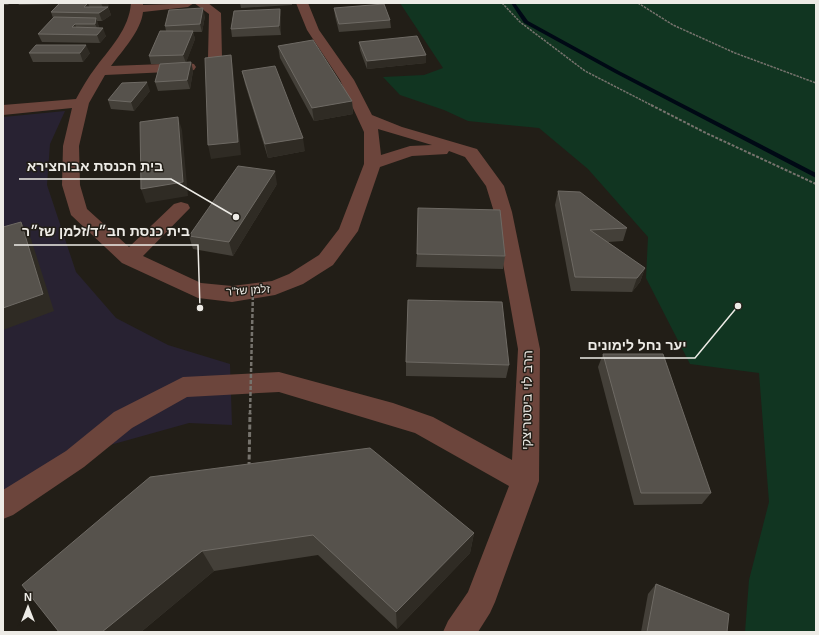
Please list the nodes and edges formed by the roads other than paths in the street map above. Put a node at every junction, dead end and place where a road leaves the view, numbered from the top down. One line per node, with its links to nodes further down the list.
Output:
1 (188, 3): 4 (street)
2 (200, 3): 5 (street)
3 (302, 3): 10 (street, זלמן שז"ר)
4 (137, 6): 7 (street, זלמן שז"ר)
5 (215, 58)
6 (190, 67): 7 (street)
7 (100, 71): 8 (street, זלמן שז"ר)
8 (81, 103): 9 (street); 14 (street, זלמן שז"ר)
9 (3, 110)
10 (365, 118): 11 (street, הרב לוי ביסטריצקי); 12 (street, זלמן שז"ר)
11 (478, 163): 12 (street); 15 (street, הרב לוי ביסטריצקי)
12 (373, 164): 14 (street, זלמן שז"ר)
13 (181, 208): 14 (street)
14 (128, 258)
15 (525, 481): 16 (street); 17 (street, הרב לוי ביסטריצקי)
16 (3, 506)
17 (459, 632)

